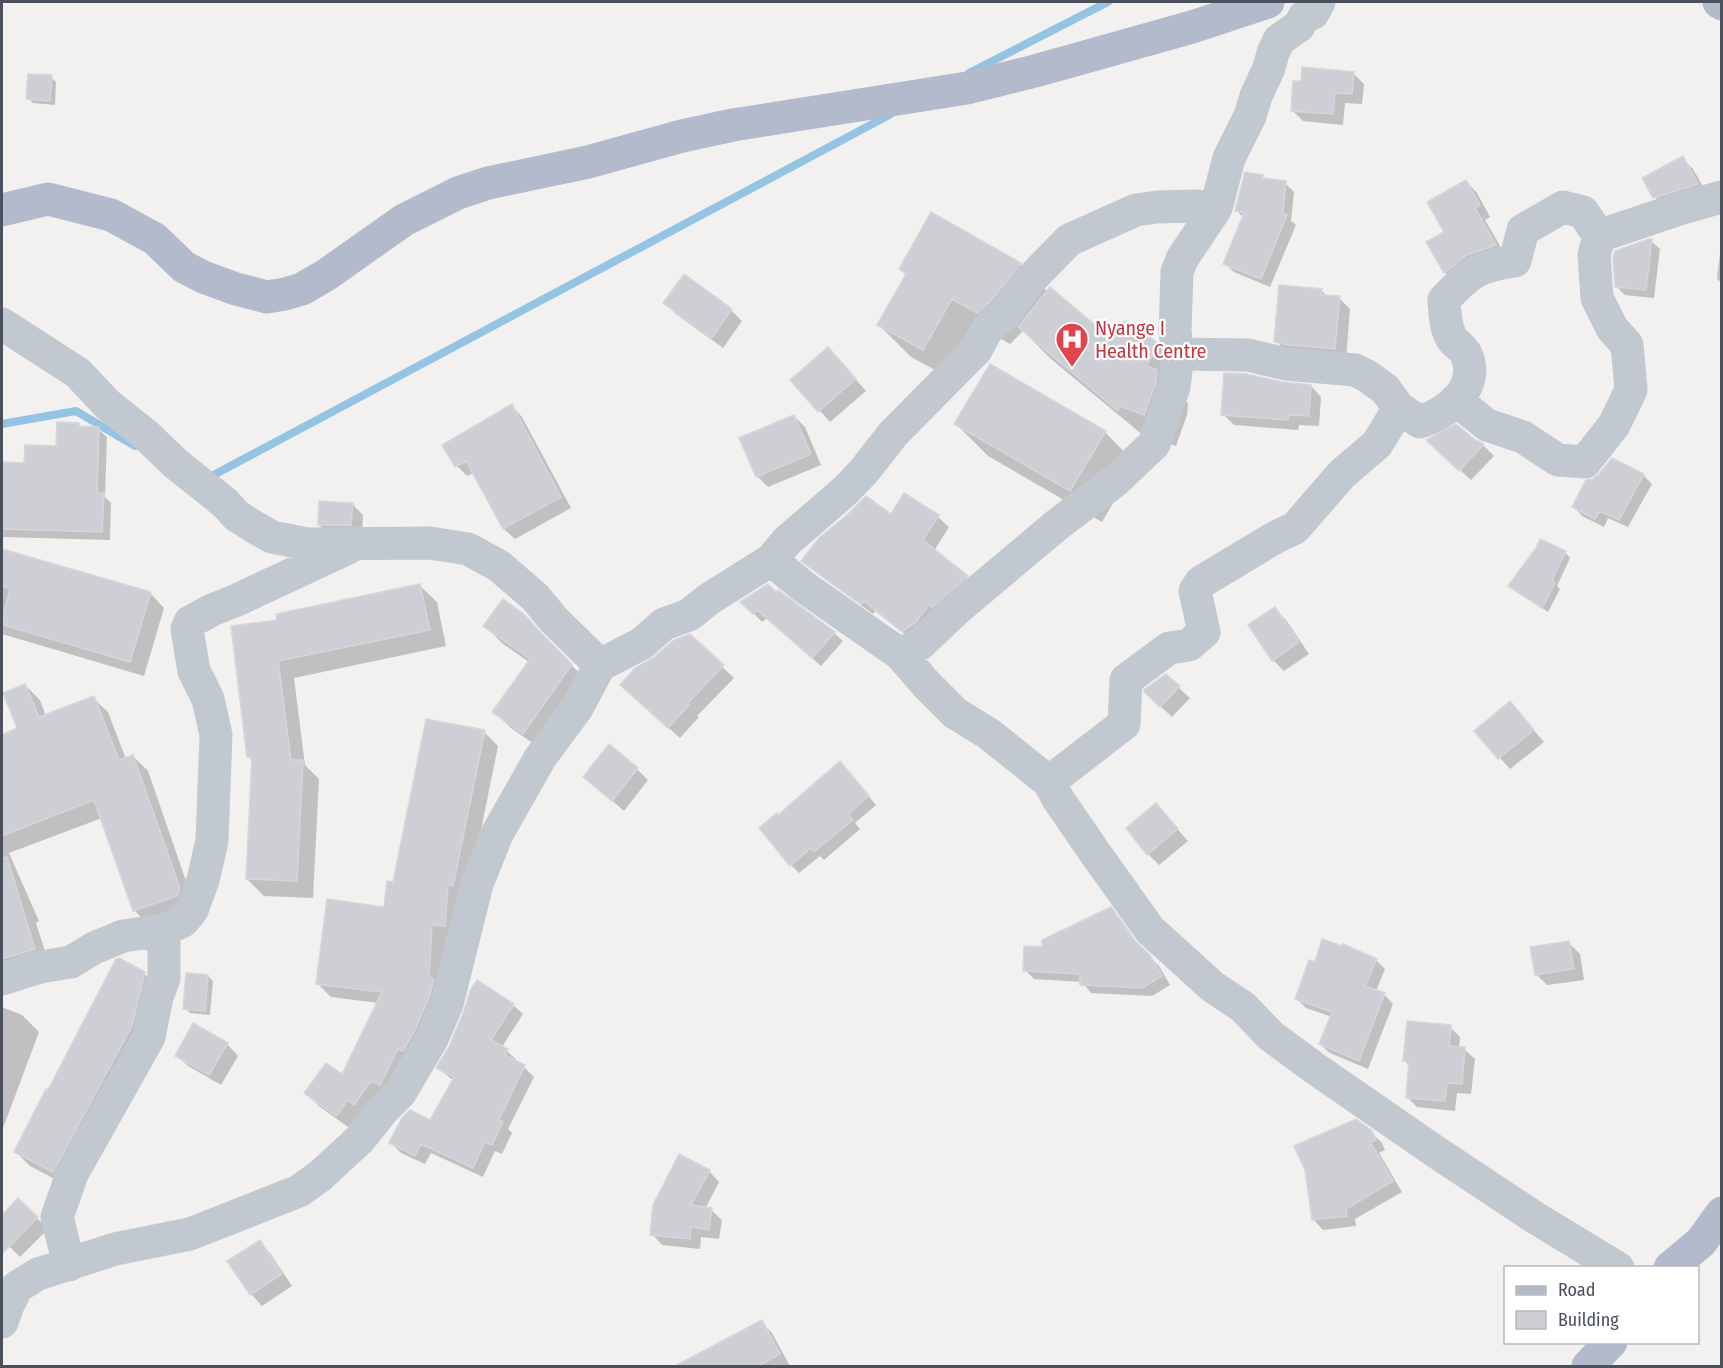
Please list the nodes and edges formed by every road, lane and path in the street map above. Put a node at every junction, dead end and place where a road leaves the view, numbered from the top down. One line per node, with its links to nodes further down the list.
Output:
1 (1268, 2): 5 (main road)
2 (1319, 2): 4 (street)
3 (1722, 198): 6 (street)
4 (1216, 208): 8 (street); 12 (street)
5 (2, 210)
6 (1599, 236): 9 (street); 9 (street)
7 (2, 324): 11 (street)
8 (1178, 354): 10 (street); 13 (street)
9 (1456, 400): 10 (street)
10 (1399, 408): 15 (street)
11 (354, 545): 14 (street); 16 (street)
12 (771, 560): 13 (street); 14 (street)
13 (900, 654): 15 (street)
14 (600, 665): 19 (street)
15 (1049, 782): 20 (street)
16 (164, 930): 17 (street); 19 (street)
17 (2, 979)
18 (1722, 1213): 21 (main road)
19 (69, 1265): 22 (street)
20 (1615, 1266)
21 (1672, 1266)
22 (2, 1322)
23 (1609, 1344): 24 (main road)
24 (1588, 1366)

